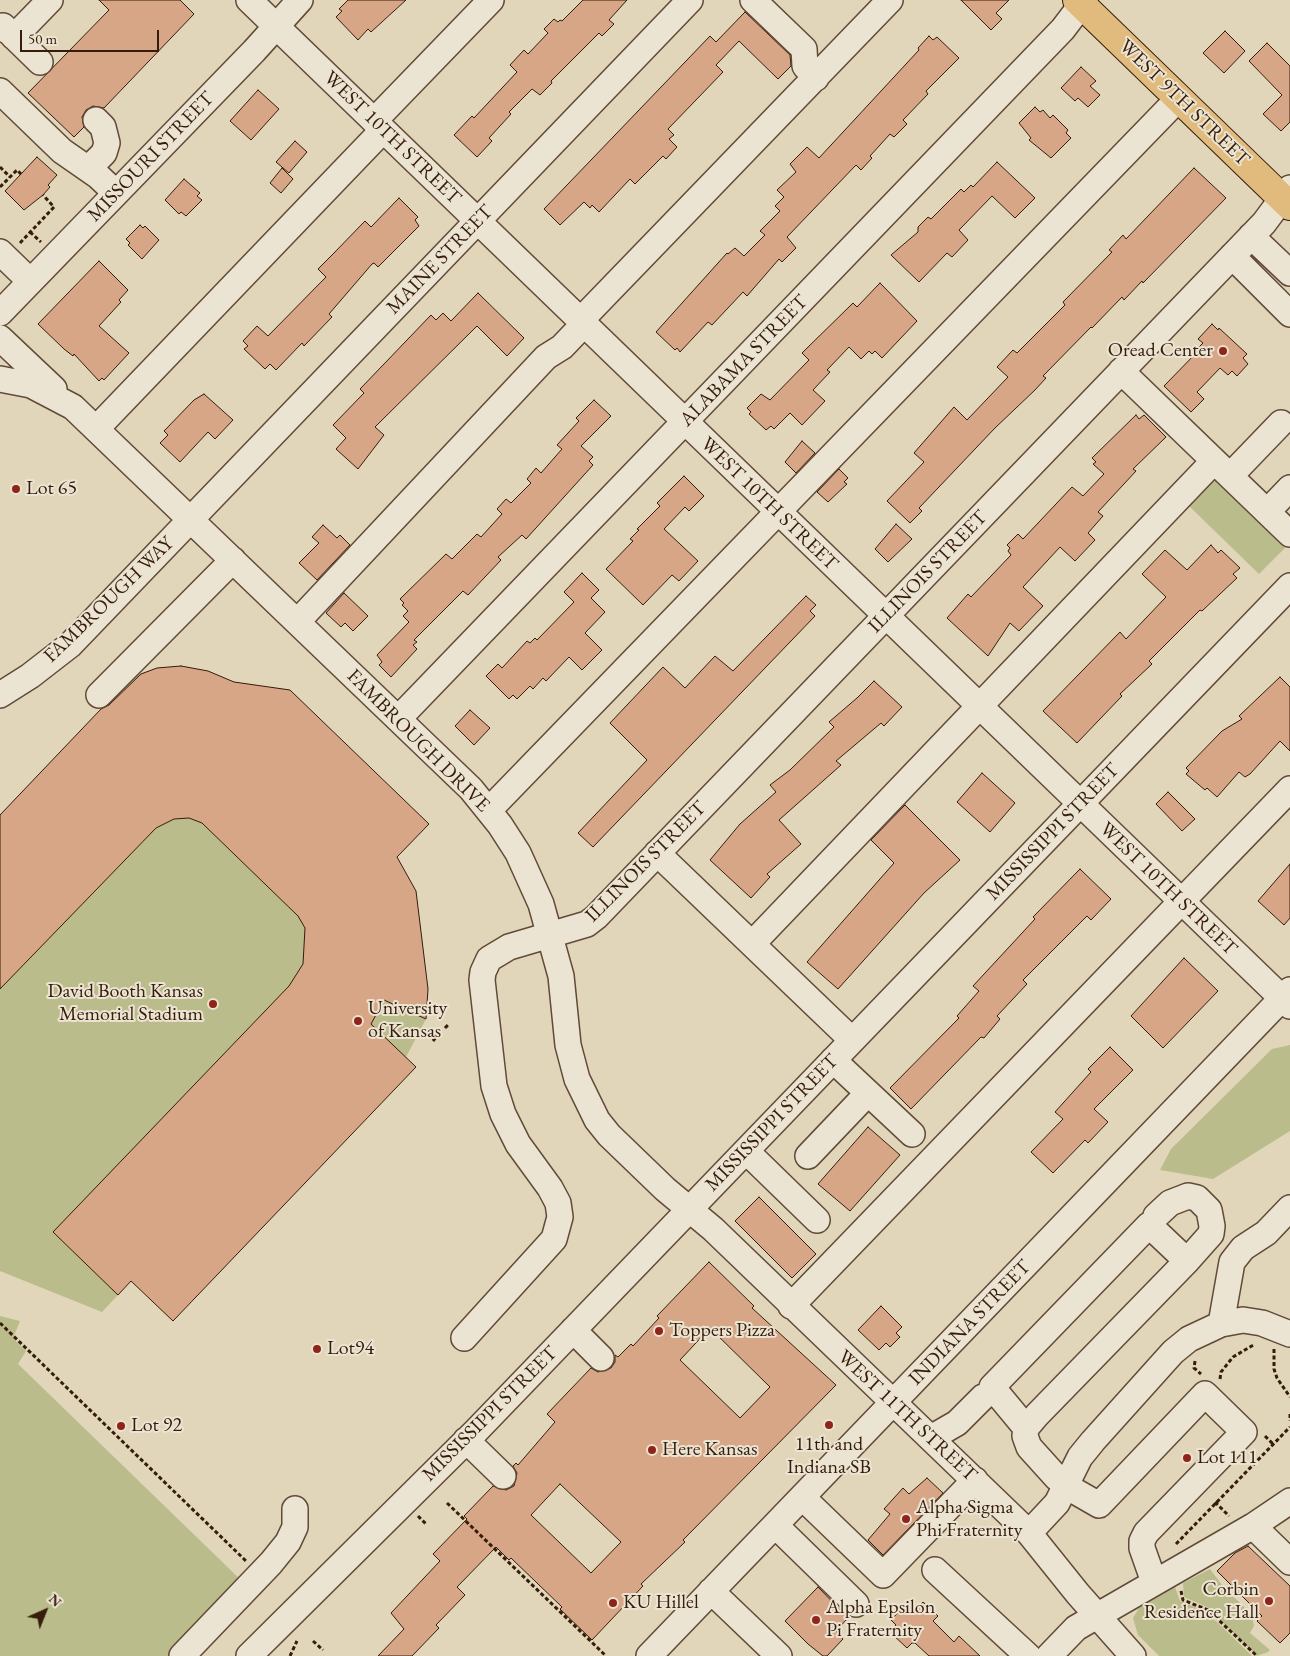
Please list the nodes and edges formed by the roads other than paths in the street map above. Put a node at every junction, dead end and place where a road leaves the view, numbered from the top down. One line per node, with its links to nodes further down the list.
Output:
1 (50, 0): 10 (street)
2 (249, 0): 9 (street, WEST 10TH STREET)
3 (300, 0): 9 (street, MISSOURI STREET)
4 (492, 0): 16 (street)
5 (690, 0): 20 (street, MAINE STREET)
6 (753, 0): 12 (street)
7 (890, 0): 12 (street)
8 (1081, 1): 14 (main road, WEST 9TH STREET); 33 (street, ALABAMA STREET)
9 (276, 26): 16 (street, WEST 10TH STREET); 18 (street, MISSOURI STREET)
10 (7, 33): 11 (street)
11 (40, 62)
12 (816, 78): 28 (street)
13 (0, 91): 17 (street)
14 (1179, 98): 19 (main road, WEST 9TH STREET); 38 (street)
15 (96, 120): 17 (street)
16 (379, 126): 20 (street, WEST 10TH STREET); 35 (street)
17 (88, 169): 18 (street)
18 (116, 193): 25 (street, MISSOURI STREET)
19 (1287, 197): 21 (street, ILLINOIS STREET)
20 (478, 222): 28 (street, WEST 10TH STREET); 40 (street, MAINE STREET)
21 (1251, 236): 23 (street, ILLINOIS STREET); 24 (street)
22 (9, 248): 25 (street)
23 (1232, 256): 27 (street); 30 (street, ILLINOIS STREET)
24 (1290, 273)
25 (30, 281): 26 (street, MISSOURI STREET)
26 (0, 313)
27 (1290, 314)
28 (582, 323): 33 (street, WEST 10TH STREET); 45 (street)
29 (0, 338): 32 (street)
30 (1121, 371): 36 (street); 44 (street, ILLINOIS STREET)
31 (0, 379): 32 (street, FAMBROUGH DRIVE)
32 (73, 407): 35 (street, FAMBROUGH DRIVE)
33 (684, 422): 38 (street, WEST 10TH STREET); 49 (street, ALABAMA STREET)
34 (1287, 423): 36 (street)
35 (96, 429): 40 (street, FAMBROUGH DRIVE)
36 (1222, 469): 39 (street); 48 (street)
37 (1290, 488): 39 (street)
38 (778, 512): 44 (street, WEST 10TH STREET); 52 (street)
39 (1267, 512): 41 (street)
40 (190, 520): 42 (street, FAMBROUGH DRIVE); 46 (street, FAMBROUGH WAY)
41 (1290, 534)
42 (233, 560): 45 (street, FAMBROUGH DRIVE); 47 (street)
43 (1290, 586): 51 (street, MISSISSIPPI STREET)
44 (885, 616): 48 (street, WEST 10TH STREET); 53 (street, ILLINOIS STREET)
45 (298, 621): 49 (street, FAMBROUGH DRIVE)
46 (0, 695)
47 (99, 695)
48 (979, 707): 51 (street, WEST 10TH STREET); 56 (street)
49 (399, 718): 52 (street, FAMBROUGH DRIVE)
50 (1290, 789): 54 (street)
51 (1080, 804): 54 (street, WEST 10TH STREET); 58 (street, MISSISSIPPI STREET)
52 (488, 810): 55 (street, FAMBROUGH DRIVE)
53 (657, 853): 55 (street, ILLINOIS STREET); 56 (street)
54 (1181, 901): 57 (street, WEST 10TH STREET); 69 (street)
55 (551, 934): 65 (street, FAMBROUGH DRIVE); 72 (street, ILLINOIS STREET)
56 (752, 944): 58 (street)
57 (1287, 998): 76 (street, INDIANA STREET)
58 (852, 1040): 59 (street, MISSISSIPPI STREET)
59 (833, 1060): 60 (street); 62 (street, MISSISSIPPI STREET)
60 (868, 1093): 61 (street); 63 (street)
61 (912, 1134)
62 (746, 1151): 65 (street, MISSISSIPPI STREET); 67 (street)
63 (808, 1156)
64 (1290, 1208): 70 (street)
65 (689, 1209): 69 (street, WEST 11TH STREET); 71 (street, MISSISSIPPI STREET)
66 (1156, 1216): 68 (street)
67 (817, 1220)
68 (1187, 1261): 77 (street); 77 (street)
69 (791, 1306): 76 (street, WEST 11TH STREET)
70 (1220, 1324): 73 (street); 82 (street)
71 (573, 1330): 74 (street); 79 (street, MISSISSIPPI STREET)
72 (464, 1338)
73 (1282, 1340)
74 (601, 1358)
75 (983, 1397): 78 (street)
76 (893, 1403): 78 (street, WEST 11TH STREET); 83 (street, INDIANA STREET)
77 (1026, 1428): 82 (street)
78 (931, 1438): 81 (street, WEST 11TH STREET)
79 (466, 1440): 80 (street); 97 (street, MISSISSIPPI STREET)
80 (503, 1476)
81 (974, 1480): 83 (street); 88 (street, WEST 11TH STREET)
82 (1066, 1486): 88 (street); 91 (street)
83 (802, 1497): 86 (street, INDIANA STREET)
84 (1290, 1501): 87 (street)
85 (295, 1509): 96 (street)
86 (775, 1525): 92 (street, INDIANA STREET); 93 (street)
87 (1252, 1526): 89 (street); 91 (street)
88 (1029, 1532): 94 (street, WEST 11TH STREET)
89 (1290, 1562)
90 (935, 1570): 99 (street)
91 (1154, 1582): 94 (street)
92 (711, 1591): 95 (street); 98 (street, INDIANA STREET)
93 (856, 1604)
94 (1096, 1616): 100 (street); 101 (street, WEST 11TH STREET)
95 (770, 1653)
96 (182, 1656)
97 (249, 1656)
98 (649, 1656)
99 (1028, 1656)
100 (1049, 1656)
101 (1133, 1656)

